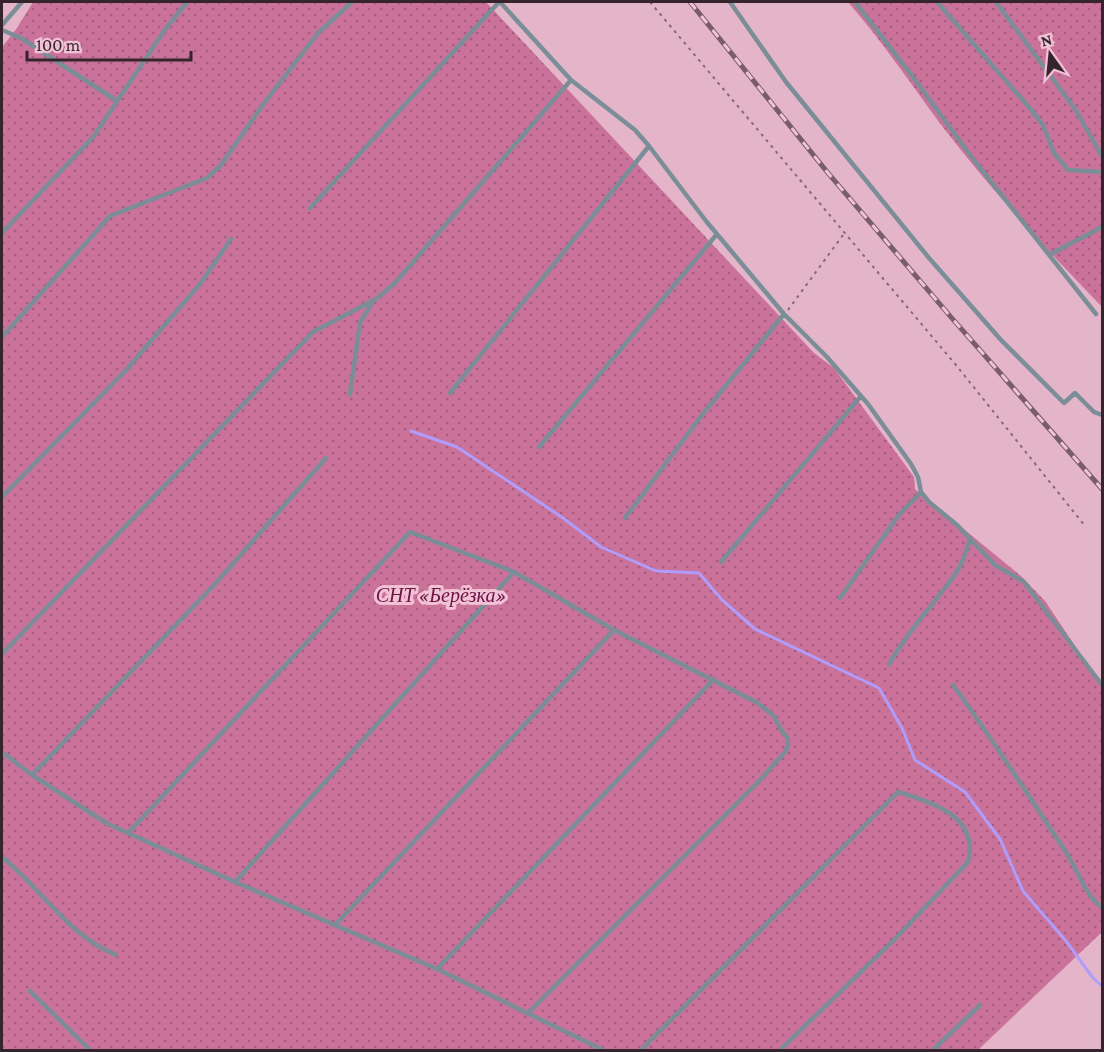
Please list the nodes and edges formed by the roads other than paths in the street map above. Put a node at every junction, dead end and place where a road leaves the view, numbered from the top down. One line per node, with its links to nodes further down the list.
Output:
1 (22, 2): 9 (lane)
2 (187, 2): 12 (lane)
3 (352, 2): 25 (lane)
4 (499, 2): 11 (lane); 16 (lane)
5 (730, 2): 29 (lane)
6 (855, 2): 21 (lane)
7 (937, 2): 15 (lane)
8 (996, 2): 14 (lane)
9 (2, 25)
10 (2, 30): 12 (lane)
11 (571, 80): 13 (lane); 22 (lane)
12 (117, 101): 18 (lane)
13 (650, 146): 19 (lane); 26 (lane)
14 (1102, 156)
15 (1102, 172)
16 (310, 208)
17 (1102, 227): 21 (lane)
18 (2, 233)
19 (717, 234): 23 (lane); 30 (lane)
20 (231, 239): 33 (lane)
21 (1048, 255): 24 (lane)
22 (373, 301): 27 (lane); 40 (lane)
23 (784, 314): 28 (lane); 34 (lane)
24 (1096, 314)
25 (2, 337)
26 (450, 393)
27 (350, 394)
28 (861, 396): 32 (lane); 36 (lane)
29 (1102, 415)
30 (539, 447)
31 (326, 458): 46 (lane)
32 (921, 492): 35 (lane); 38 (lane)
33 (2, 497)
34 (625, 518)
35 (970, 538): 41 (lane); 44 (lane)
36 (722, 562)
37 (514, 572): 39 (lane); 47 (lane); 49 (lane)
38 (840, 597)
39 (614, 630): 42 (lane); 51 (lane)
40 (2, 654)
41 (889, 664)
42 (714, 679): 53 (lane); 56 (lane)
43 (953, 685): 50 (lane)
44 (1102, 685)
45 (2, 752): 46 (lane)
46 (32, 775): 47 (lane)
47 (129, 832): 49 (lane)
48 (2, 857): 52 (lane)
49 (235, 882): 51 (lane)
50 (1102, 908)
51 (335, 925): 53 (lane)
52 (116, 955)
53 (437, 969): 56 (lane)
54 (30, 991): 57 (lane)
55 (980, 1005): 61 (lane)
56 (527, 1014): 58 (lane)
57 (90, 1050)
58 (603, 1050)
59 (641, 1050): 60 (lane)
60 (780, 1050)
61 (933, 1050)

